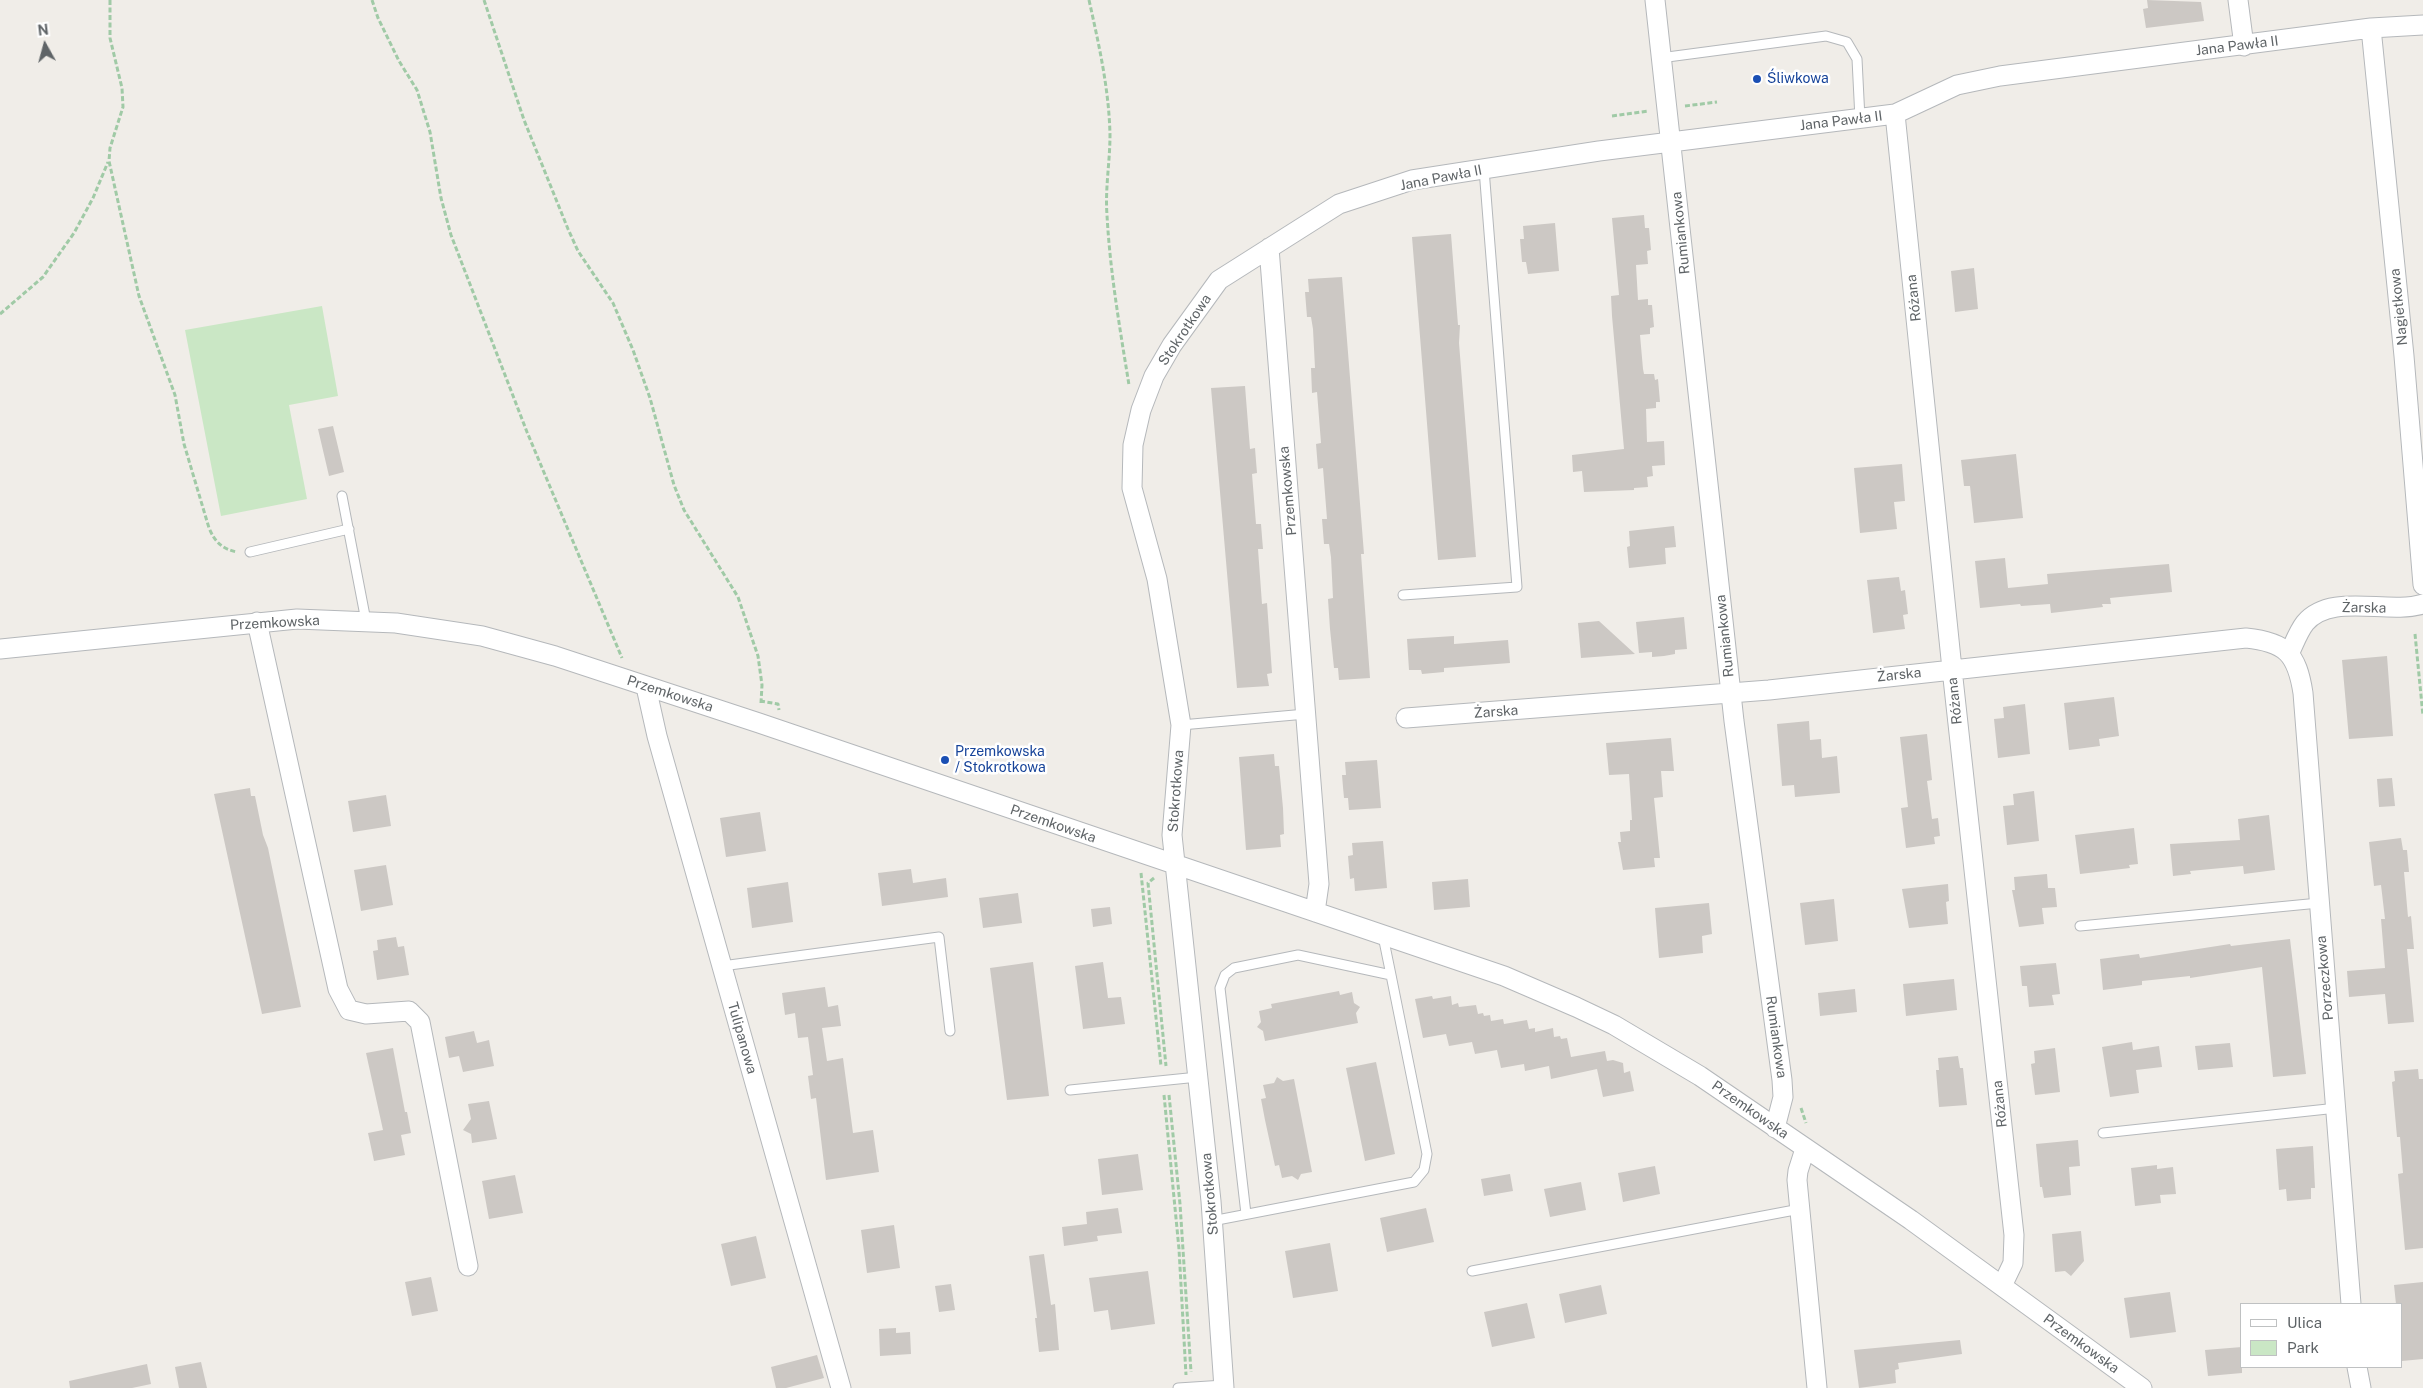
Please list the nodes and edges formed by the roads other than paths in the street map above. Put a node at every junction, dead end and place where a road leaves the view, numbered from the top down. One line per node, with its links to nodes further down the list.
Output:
1 (1655, 0): 6 (street)
2 (2238, 0): 5 (street)
3 (2423, 26): 4 (street, Jana Pawła II)
4 (2371, 28): 5 (street, Jana Pawła II); 15 (street, Nagietkowa)
5 (2244, 46): 7 (street, Jana Pawła II)
6 (1660, 58): 8 (lane); 9 (street)
7 (1895, 114): 8 (street, Jana Pawła II); 22 (street, Różana)
8 (1860, 119): 9 (street, Jana Pawła II)
9 (1671, 141): 10 (street, Jana Pawła II); 24 (street, Rumiankowa)
10 (1484, 169): 11 (street, Jana Pawła II); 16 (lane)
11 (1269, 248): 25 (street, Przemkowska); 27 (street, Stokrotkowa)
12 (342, 496): 13 (lane)
13 (349, 529): 14 (lane); 18 (lane)
14 (250, 552)
15 (2423, 585)
16 (1403, 595)
17 (2423, 604): 21 (street, Żarska)
18 (366, 621): 19 (street, Przemkowska); 23 (street, Przemkowska)
19 (257, 622): 20 (street, Przemkowska); 45 (street)
20 (0, 649)
21 (2289, 654): 22 (street, Żarska); 29 (street, Porzeczkowa)
22 (1952, 669): 24 (street, Żarska); 47 (street, Różana)
23 (646, 686): 28 (street, Przemkowska); 33 (street, Tulipanowa)
24 (1731, 693): 26 (street, Żarska); 39 (street, Rumiankowa)
25 (1306, 714): 27 (lane); 30 (street, Przemkowska)
26 (1406, 718)
27 (1182, 725): 28 (street, Stokrotkowa)
28 (1176, 864): 30 (street, Przemkowska); 36 (street, Stokrotkowa)
29 (2319, 903): 31 (lane); 38 (street, Porzeczkowa)
30 (1315, 912): 32 (street, Przemkowska)
31 (2080, 926)
32 (1383, 935): 34 (lane); 39 (street, Przemkowska)
33 (722, 966): 35 (lane); 52 (street, Tulipanowa)
34 (1391, 975): 43 (lane); 43 (lane)
35 (950, 1031)
36 (1198, 1077): 37 (lane); 44 (street, Stokrotkowa)
37 (1070, 1090)
38 (2337, 1108): 40 (lane); 48 (street, Porzeczkowa)
39 (1775, 1128): 41 (street, Przemkowska)
40 (2103, 1133)
41 (1805, 1149): 42 (street); 47 (street, Przemkowska)
42 (1800, 1209): 46 (lane); 54 (street)
43 (1246, 1214): 44 (lane)
44 (1212, 1221): 51 (street, Stokrotkowa)
45 (468, 1266)
46 (1472, 1271)
47 (2002, 1286): 55 (street, Przemkowska)
48 (2351, 1303)
49 (2358, 1368): 56 (street)
50 (1189, 1387): 51 (lane); 53 (lane)
51 (1224, 1387)
52 (841, 1388)
53 (1178, 1388)
54 (1817, 1388)
55 (2142, 1388)
56 (2360, 1388)

